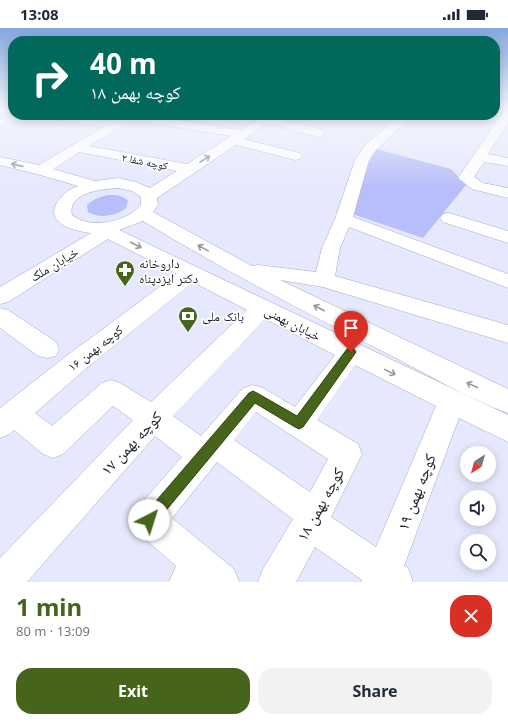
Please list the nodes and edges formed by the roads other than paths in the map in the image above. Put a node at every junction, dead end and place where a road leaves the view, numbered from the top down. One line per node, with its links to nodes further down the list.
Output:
1 (99, 135): 8 (street)
2 (227, 135): 6 (street)
3 (241, 135): 6 (street)
4 (385, 135): 23 (street)
5 (493, 136): 7 (street); 10 (street)
6 (238, 137): 9 (street); 13 (street, one-way to 6)
7 (508, 139)
8 (78, 148): 13 (street, کوچه شفا ۲); 14 (street)
9 (295, 156)
10 (479, 157): 12 (street); 19 (street)
11 (0, 161): 14 (street, one-way to 11)
12 (508, 162)
13 (189, 169): 21 (street)
14 (41, 170): 17 (street)
15 (0, 174): 16 (street)
16 (27, 182)
17 (95, 186): 20 (street); 21 (street, خیابان بهمنی)
18 (54, 190): 20 (street)
19 (508, 193)
20 (72, 196): 24 (street)
21 (146, 204): 24 (street); 26 (street, خیابان بهمنی, one-way to 21)
22 (449, 218): 25 (street)
23 (344, 219): 28 (street); 29 (street)
24 (104, 230): 27 (street, خیابان بهمنی, one-way to 27); 30 (street, خیابان ملک)
25 (508, 237)
26 (241, 269): 28 (street); 36 (street, خیابان بهمنی, one-way to 26)
27 (191, 273): 31 (street, خیابان بهمنی); 39 (street, کوچه بهمن ۱۶)
28 (324, 280): 33 (street)
29 (508, 281)
30 (5, 288)
31 (263, 308): 35 (street, خیابان بهمنی); 38 (street, کوچه بهمن ۱۷)
32 (0, 316): 34 (street)
33 (508, 334)
34 (47, 349)
35 (351, 352): 37 (street, خیابان بهمنی, one-way to 37); 40 (street)
36 (508, 401)
37 (451, 402): 41 (street, خیابان بهمنی); 45 (street, کوچه بهمن ۱۹)
38 (153, 418): 39 (street); 42 (street); 46 (street, کوچه بهمن ۱۷)
39 (7, 419)
40 (299, 423): 42 (street, کوچه بهمن ۱۸); 43 (street, کوچه بهمن ۱۸)
41 (508, 429)
42 (209, 449): 43 (street); 44 (street, کوچه بهمن ۱۸)
43 (312, 519): 45 (street); 47 (street, کوچه بهمن ۱۸)
44 (203, 576)
45 (387, 579)
46 (3, 582)
47 (276, 582)

